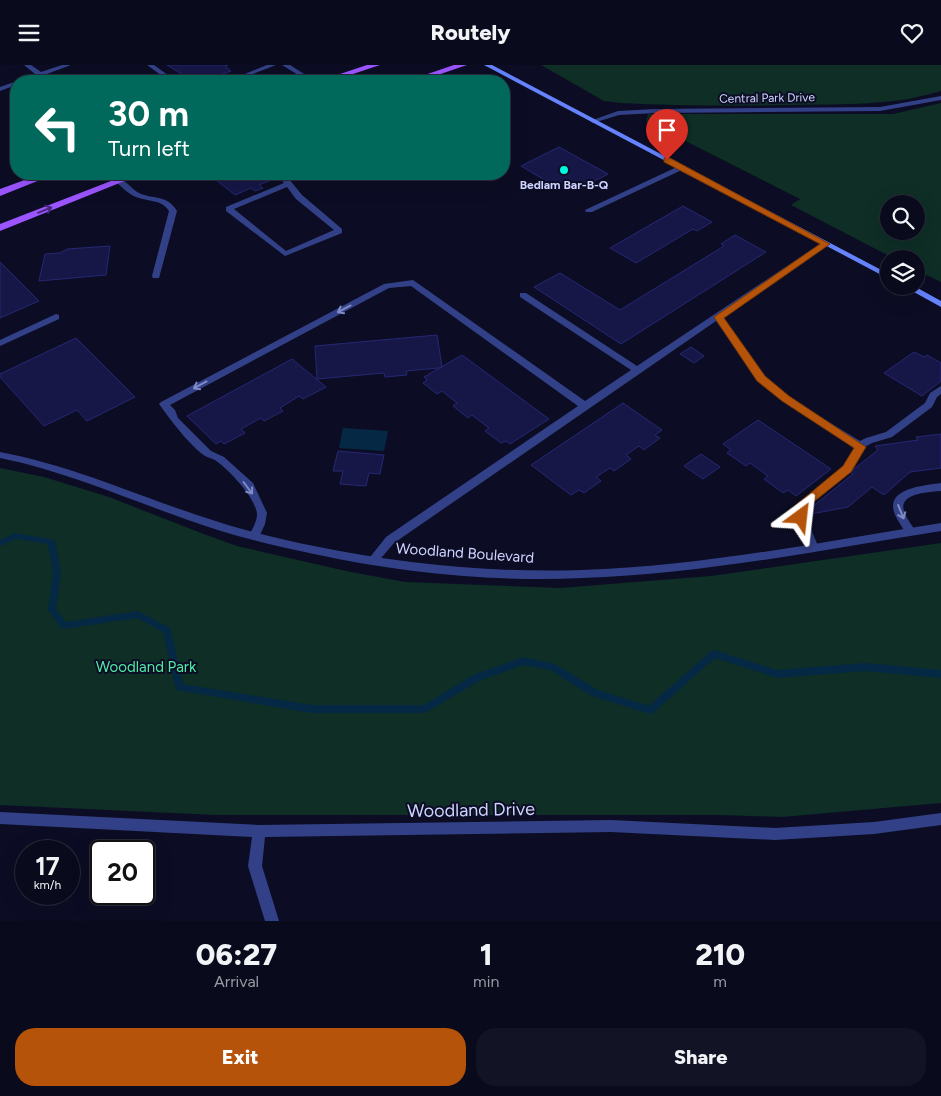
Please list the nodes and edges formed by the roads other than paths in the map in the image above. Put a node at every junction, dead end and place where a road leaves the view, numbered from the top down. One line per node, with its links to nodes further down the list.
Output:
1 (27, 65): 9 (street)
2 (68, 65): 9 (street)
3 (150, 65): 10 (street)
4 (273, 65): 11 (street)
5 (285, 65): 12 (street)
6 (376, 65): 13 (main road)
7 (463, 65): 14 (main road)
8 (487, 65): 15 (main road)
9 (40, 75)
10 (164, 75)
11 (246, 75)
12 (302, 75)
13 (343, 75)
14 (430, 75)
15 (506, 75)
16 (510, 77): 18 (main road)
17 (941, 98): 18 (street, Central Park Drive)
18 (593, 121): 19 (main road)
19 (682, 168): 25 (street); 27 (main road)
20 (34, 180): 24 (main road)
21 (119, 180): 26 (main road, one-way to 21); 29 (street)
22 (286, 180): 23 (street)
23 (288, 184): 23 (street)
24 (0, 193)
25 (589, 210)
26 (0, 228)
27 (826, 244): 28 (main road); 34 (street)
28 (880, 272)
29 (156, 276)
30 (523, 295): 36 (street)
31 (924, 295): 32 (main road)
32 (941, 304)
33 (56, 317): 35 (street)
34 (718, 317): 36 (street); 39 (street)
35 (0, 343)
36 (637, 370): 38 (street)
37 (941, 389): 39 (street)
38 (585, 406): 44 (street, one-way to 44); 46 (street)
39 (860, 447): 45 (street)
40 (0, 455): 44 (street, Woodland Boulevard)
41 (941, 487): 43 (street, one-way to 43)
42 (941, 527): 43 (street, Woodland Boulevard)
43 (911, 531): 45 (street, Woodland Boulevard)
44 (254, 536): 46 (street, Woodland Boulevard)
45 (813, 546): 46 (street, Woodland Boulevard)
46 (372, 561)
47 (0, 818): 49 (street, Woodland Drive)
48 (941, 819): 49 (street, Woodland Drive)
49 (259, 831): 50 (street)
50 (272, 921)

